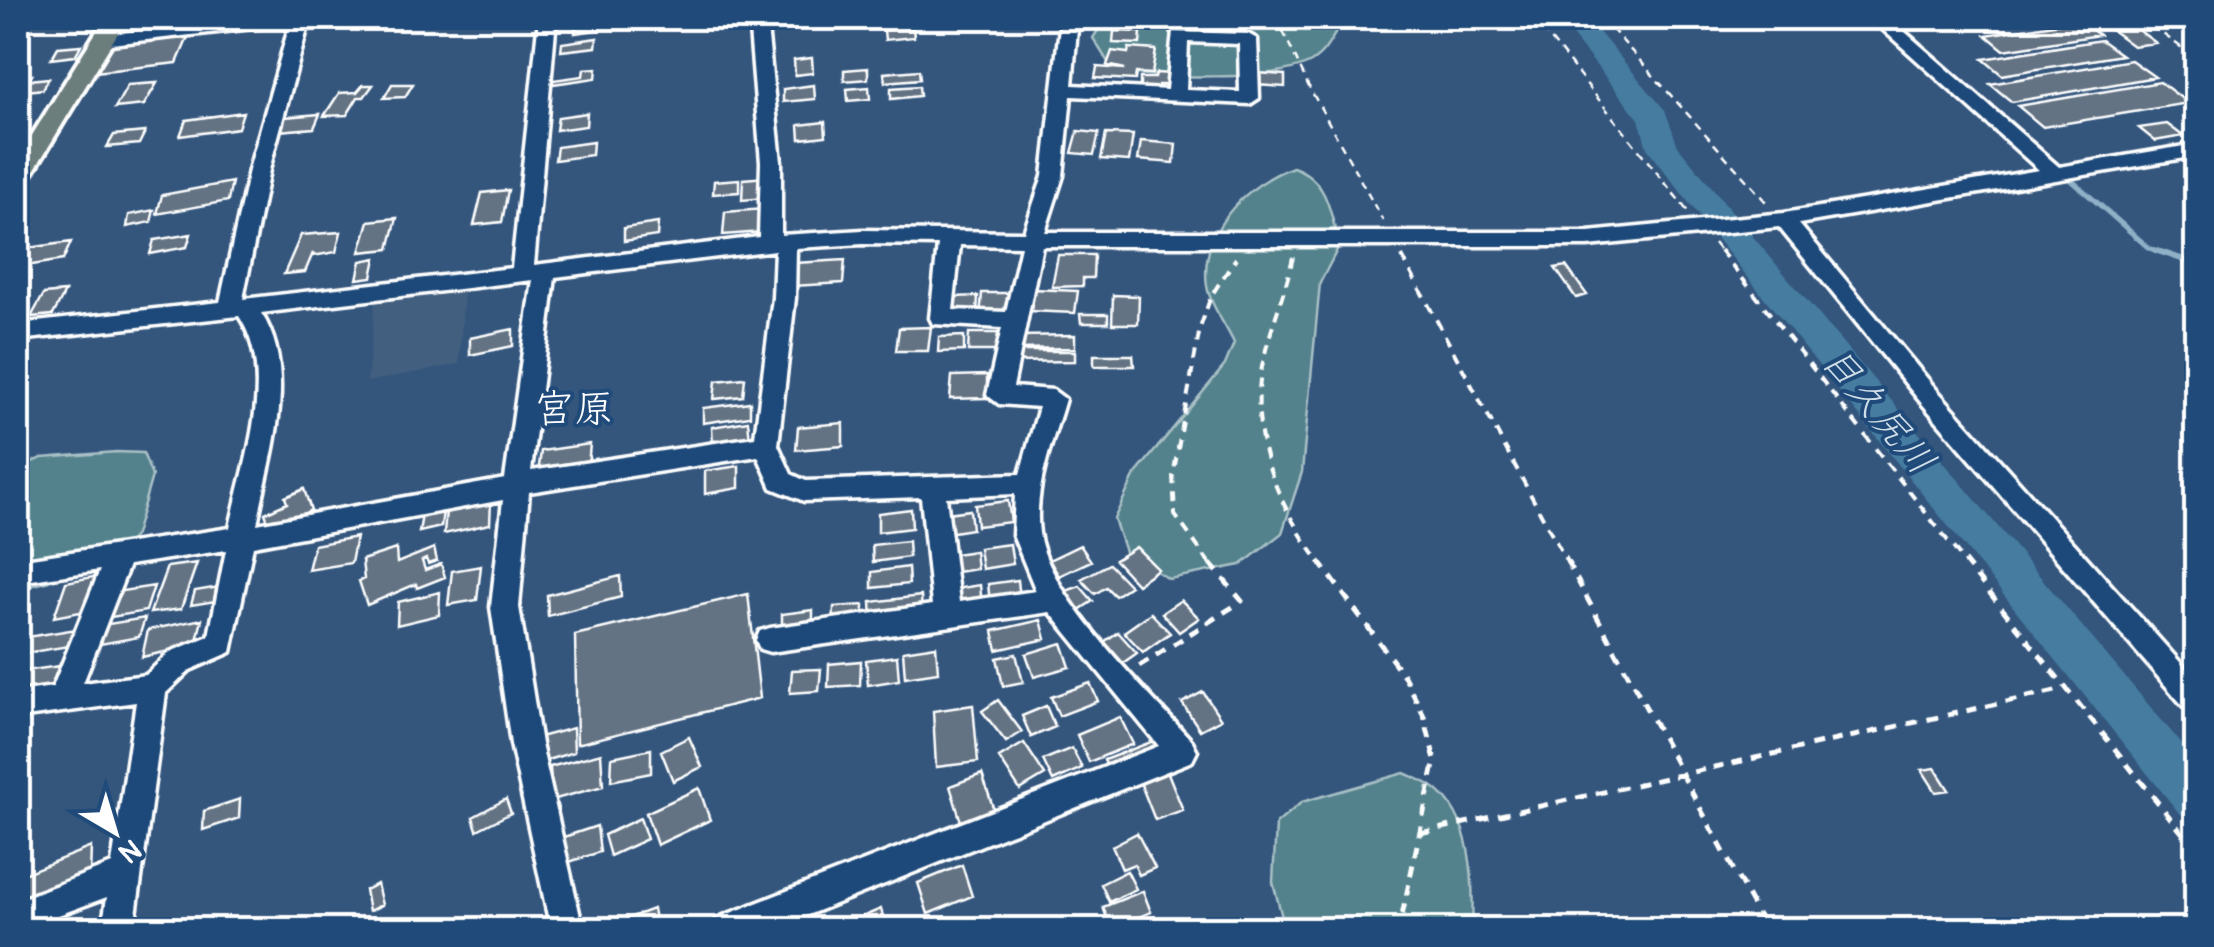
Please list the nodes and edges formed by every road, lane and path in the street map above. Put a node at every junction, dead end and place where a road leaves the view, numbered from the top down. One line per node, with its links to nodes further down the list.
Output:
1 (116, 18): 11 (main road)
2 (300, 18): 11 (street); 27 (street)
3 (548, 18): 26 (street)
4 (757, 18): 23 (street)
5 (1069, 18): 13 (street)
6 (1277, 18): 22 (path)
7 (1534, 18): 19 (path)
8 (1602, 18): 18 (path)
9 (1879, 18): 16 (street)
10 (2141, 18): 12 (path)
11 (102, 40): 17 (main road)
12 (2196, 58)
13 (1062, 90): 14 (street); 21 (street)
14 (1176, 96): 14 (street)
15 (2196, 150): 16 (street)
16 (2054, 173): 18 (street)
17 (18, 177)
18 (1779, 220): 19 (street); 44 (street)
19 (1706, 229): 22 (street); 42 (path)
20 (950, 236): 21 (street); 23 (street); 28 (street)
21 (1032, 238): 24 (street); 28 (street)
22 (1394, 240): 25 (street); 46 (path)
23 (778, 242): 26 (street); 30 (street)
24 (1247, 242): 25 (street); 40 (path)
25 (1289, 242): 47 (path)
26 (534, 272): 27 (street); 32 (street)
27 (238, 308): 29 (street); 34 (street)
28 (1015, 320): 31 (street)
29 (18, 332)
30 (766, 445): 32 (street); 33 (street)
31 (1031, 484): 33 (street); 37 (street)
32 (520, 485): 34 (street); 52 (street)
33 (932, 487): 38 (street)
34 (244, 537): 35 (street); 41 (street)
35 (119, 556): 36 (street); 43 (street)
36 (18, 571)
37 (1055, 600): 38 (street); 40 (street)
38 (947, 617): 39 (street)
39 (770, 640)
40 (1120, 678): 53 (street)
41 (152, 687): 43 (street); 49 (street)
42 (2064, 690): 46 (path); 48 (path)
43 (64, 698): 45 (street)
44 (2196, 700)
45 (18, 705)
46 (1681, 774): 47 (path); 55 (path)
47 (1420, 832): 54 (path)
48 (2196, 850)
49 (123, 875): 50 (street); 51 (street)
50 (18, 916)
51 (118, 930)
52 (567, 930)
53 (728, 930)
54 (1399, 930)
55 (1766, 930)

